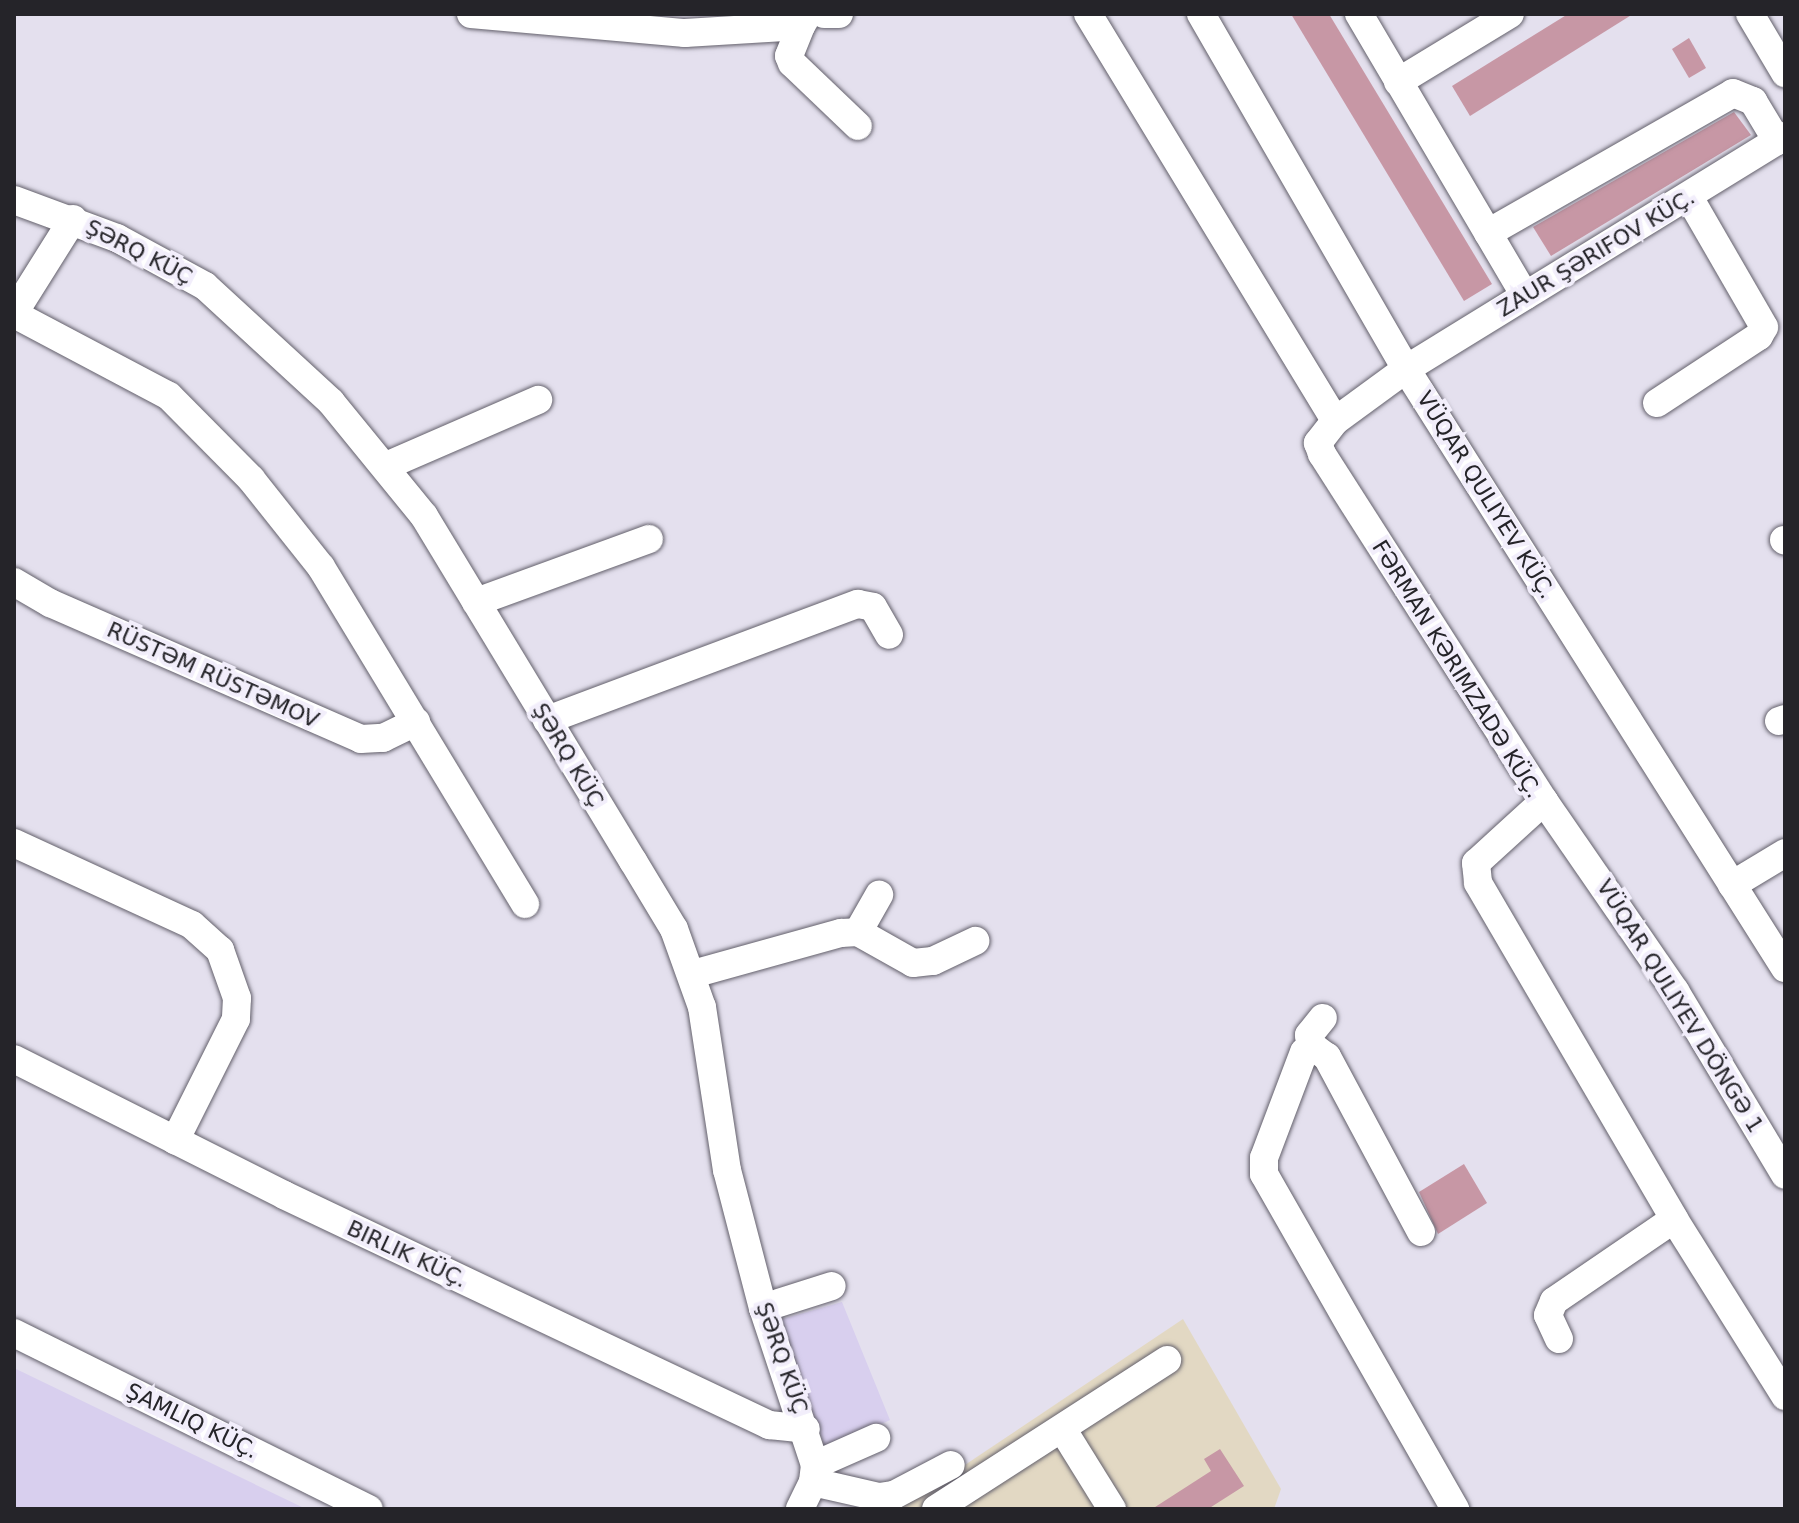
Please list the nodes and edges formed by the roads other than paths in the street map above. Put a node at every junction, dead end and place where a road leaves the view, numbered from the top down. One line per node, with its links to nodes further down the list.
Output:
1 (471, 14): 8 (street)
2 (839, 14): 8 (street)
3 (1088, 14): 22 (street)
4 (1201, 14): 19 (street, VÜQAR QULIYEV KÜÇ.)
5 (1359, 14): 10 (street)
6 (1510, 14): 10 (street)
7 (1750, 14): 9 (street)
8 (811, 18): 11 (street)
9 (1785, 73)
10 (1398, 82): 16 (street)
11 (858, 126)
12 (1781, 138): 13 (street, ZAUR ŞƏRIFOV KÜÇ.); 16 (street)
13 (1689, 197): 17 (street, ZAUR ŞƏRIFOV KÜÇ.); 21 (street)
14 (14, 200): 15 (street, ŞƏRQ KÜÇ)
15 (73, 219): 18 (street); 23 (street, ŞƏRQ KÜÇ)
16 (1488, 233): 17 (street)
17 (1525, 296): 19 (street, ZAUR ŞƏRIFOV KÜÇ.)
18 (14, 314): 29 (street)
19 (1406, 369): 22 (street, ZAUR ŞƏRIFOV KÜÇ.); 33 (street, VÜQAR QULIYEV KÜÇ.)
20 (538, 400): 23 (street)
21 (1657, 403)
22 (1335, 421): 30 (street, FƏRMAN KƏRIMZADƏ KÜÇ.)
23 (386, 466): 26 (street, ŞƏRQ KÜÇ)
24 (649, 539): 26 (street)
25 (14, 582): 29 (street, RÜSTƏM RÜSTƏMOV)
26 (476, 602): 28 (street, ŞƏRQ KÜÇ)
27 (889, 635): 28 (street)
28 (547, 720): 39 (street, ŞƏRQ KÜÇ)
29 (416, 722): 35 (street)
30 (1544, 801): 44 (street, VÜQAR QULIYEV DÖNGƏ 1); 45 (street, FƏRMAN KƏRIMZADƏ KÜÇ.)
31 (14, 843): 43 (street)
32 (1785, 853): 33 (street)
33 (1732, 885): 38 (street, VÜQAR QULIYEV KÜÇ.)
34 (879, 895): 36 (street)
35 (525, 904)
36 (858, 932): 37 (street); 39 (street)
37 (975, 941)
38 (1785, 968)
39 (693, 974): 48 (street, ŞƏRQ KÜÇ)
40 (1323, 1018): 41 (street)
41 (1311, 1048): 46 (street); 62 (street)
42 (14, 1059): 43 (street, BIRLIK KÜÇ.)
43 (175, 1141): 53 (street, BIRLIK KÜÇ.)
44 (1785, 1175)
45 (1674, 1219): 50 (street); 52 (street, FƏRMAN KƏRIMZADƏ KÜÇ.)
46 (1421, 1232)
47 (832, 1286): 48 (street)
48 (763, 1308): 53 (street, ŞƏRQ KÜÇ)
49 (14, 1333): 58 (street)
50 (1559, 1339)
51 (1167, 1360): 54 (street)
52 (1785, 1396)
53 (806, 1429): 57 (street, ŞƏRQ KÜÇ)
54 (1063, 1430): 60 (street); 61 (street)
55 (876, 1438): 57 (street)
56 (951, 1465): 57 (street)
57 (814, 1474): 59 (street)
58 (369, 1509)
59 (800, 1509)
60 (936, 1509)
61 (1112, 1509)
62 (1455, 1509)

